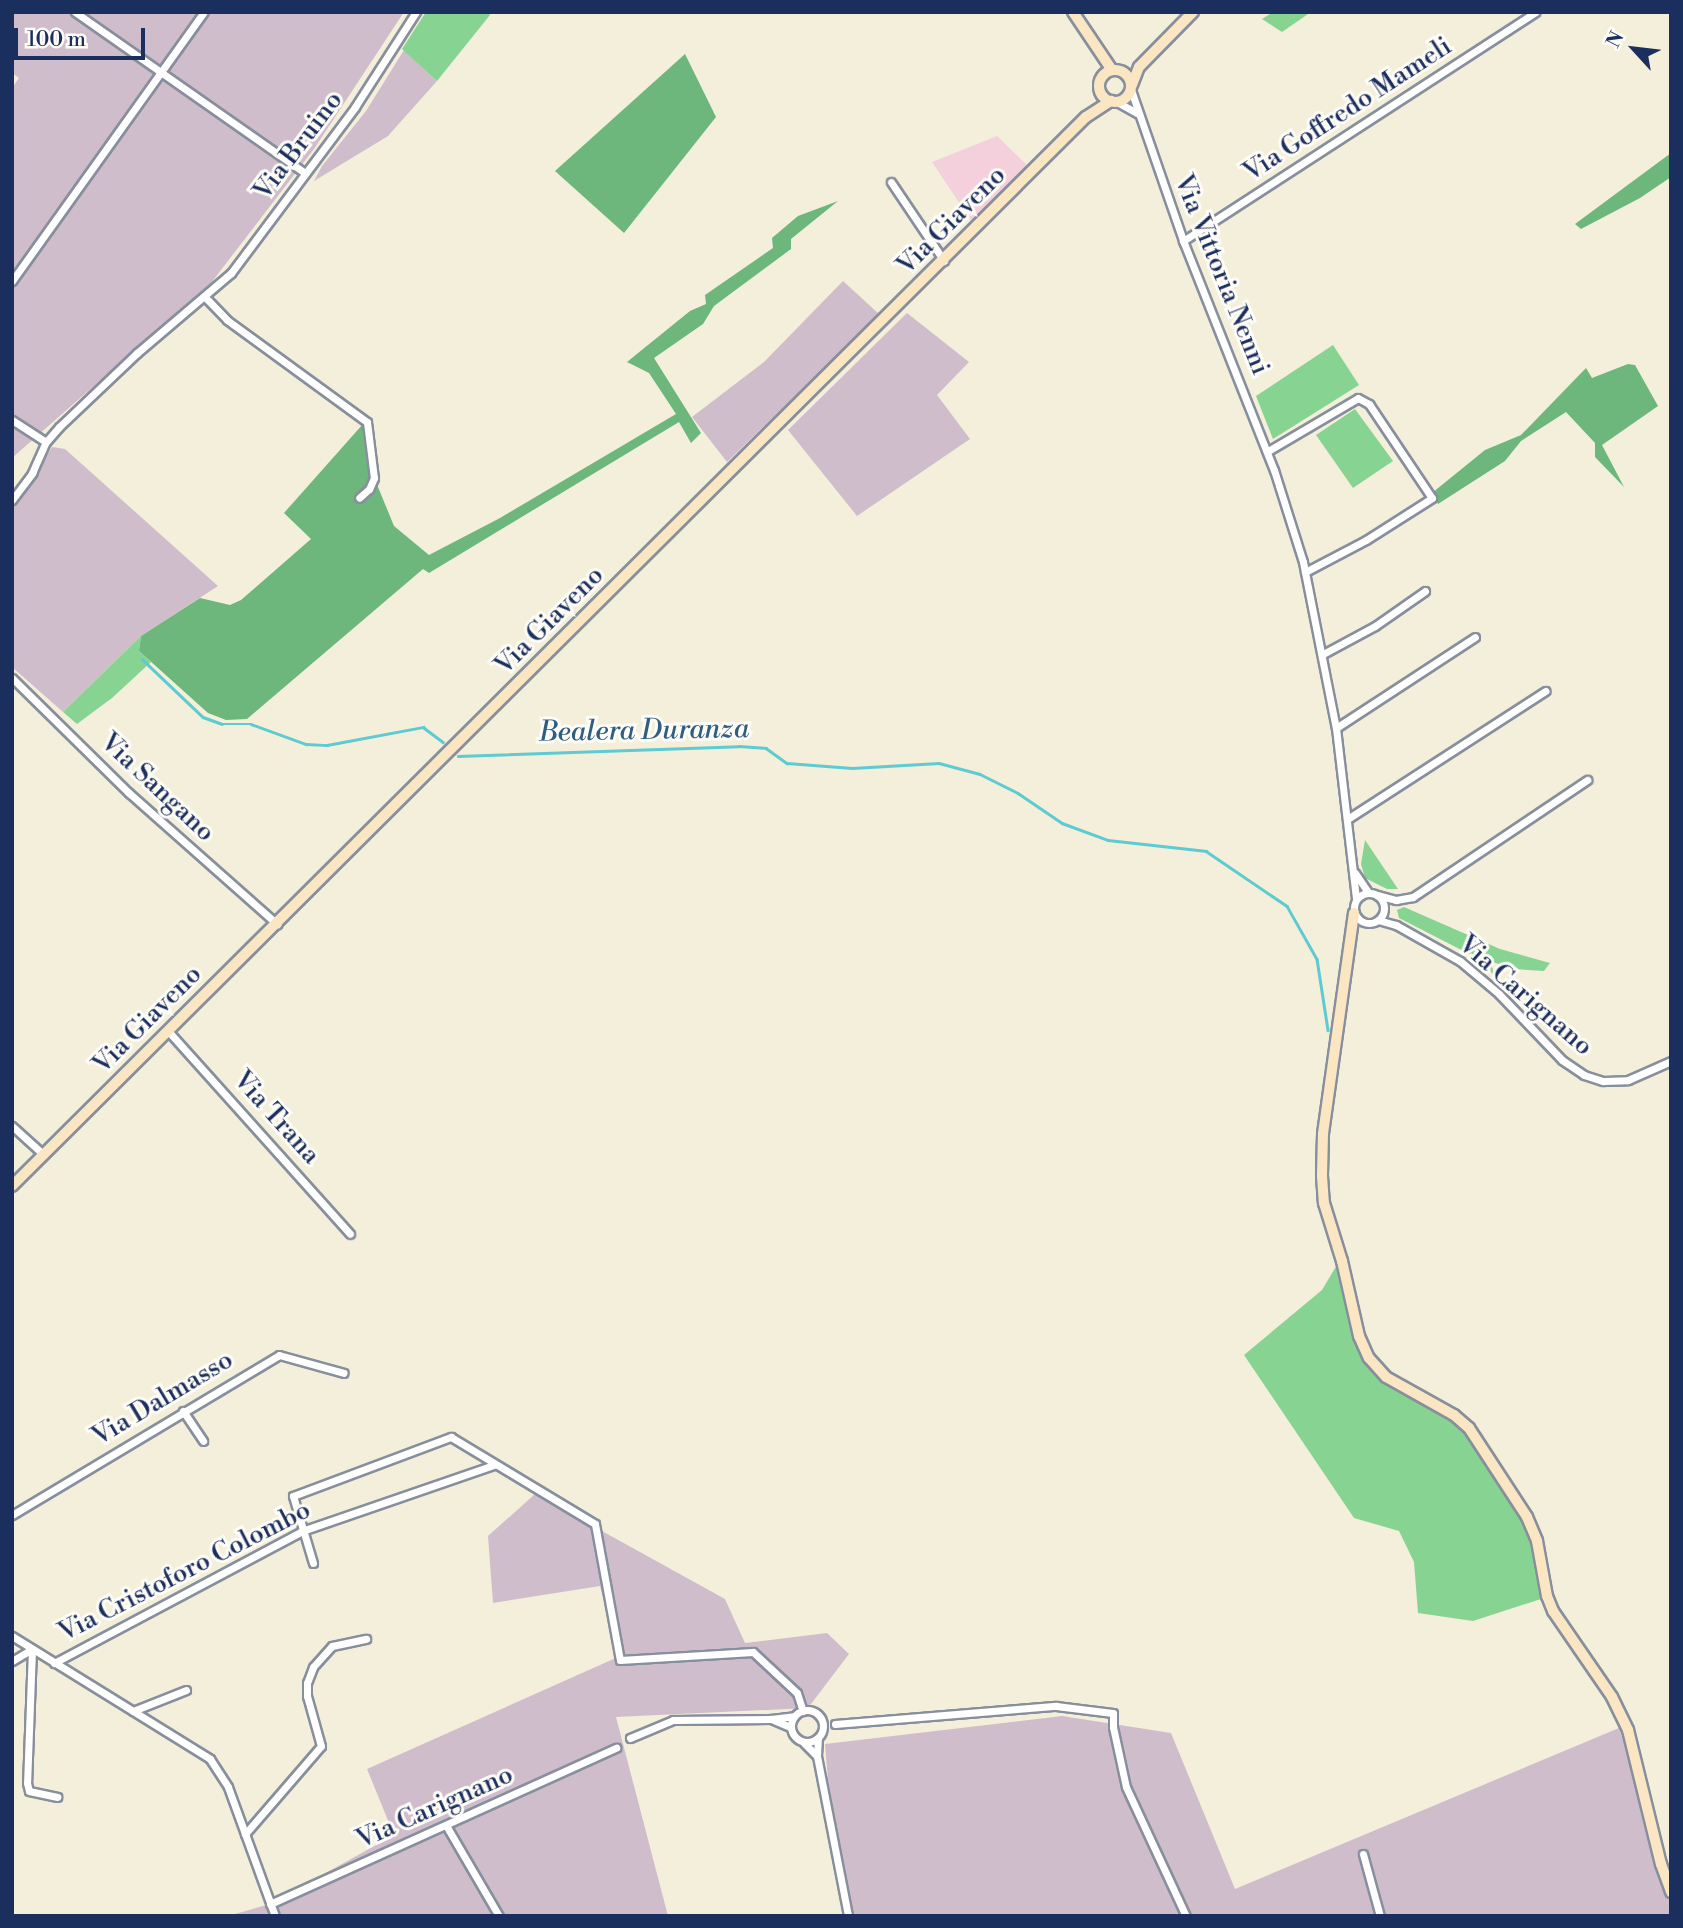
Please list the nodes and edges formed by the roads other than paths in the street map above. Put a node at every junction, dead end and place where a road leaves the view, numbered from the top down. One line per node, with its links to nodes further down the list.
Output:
1 (75, 12): 10 (street)
2 (204, 12): 10 (street)
3 (416, 12): 16 (street, Via Bruino)
4 (1073, 12): 7 (main road)
5 (1193, 12): 8 (main road, Via Giaveno)
6 (1535, 12): 18 (street, Via Goffredo Mameli)
7 (1090, 42): 9 (main road); 12 (main road)
8 (1139, 67): 9 (main road); 11 (main road, Via Giaveno)
9 (1116, 70): 11 (main road); 12 (main road, Via Giaveno)
10 (160, 72): 16 (street); 20 (street)
11 (1131, 87): 13 (main road, Via Giaveno); 14 (street, Via Vittoria Nenni)
12 (1100, 88): 13 (main road); 15 (main road, Via Giaveno)
13 (1114, 101): 14 (street); 15 (main road, Via Giaveno)
14 (1137, 113): 18 (street, Via Vittoria Nenni)
15 (1086, 117): 19 (main road, Via Giaveno)
16 (305, 173): 21 (street, Via Bruino)
17 (891, 181): 19 (street)
18 (1183, 241): 24 (street, Via Vittoria Nenni)
19 (944, 261): 44 (main road, Via Giaveno)
20 (12, 281)
21 (206, 298): 23 (street, Via Bruino); 25 (street)
22 (12, 420): 23 (street)
23 (46, 442): 26 (street, Via Bruino)
24 (1268, 452): 27 (street, Via Vittoria Nenni); 27 (street)
25 (359, 498)
26 (12, 499)
27 (1305, 572): 30 (street, Via Vittoria Nenni)
28 (1426, 591): 30 (street)
29 (1475, 637): 33 (street)
30 (1323, 654): 33 (street, Via Vittoria Nenni)
31 (12, 678): 44 (street, Via Sangano)
32 (1545, 691): 35 (street)
33 (1336, 729): 35 (street, Via Vittoria Nenni)
34 (1587, 780): 40 (street)
35 (1349, 818): 36 (street, Via Vittoria Nenni)
36 (1354, 873): 37 (street); 39 (street, Via Vittoria Nenni)
37 (1368, 892): 38 (street); 39 (street)
38 (1377, 895): 40 (street); 41 (street)
39 (1356, 899): 42 (street)
40 (1396, 900): 41 (street)
41 (1384, 909): 43 (street); 45 (street, Via Carignano)
42 (1357, 917): 43 (street); 81 (main road)
43 (1378, 920): 45 (street, Via Carignano)
44 (277, 924): 46 (main road, Via Giaveno)
45 (1396, 925): 47 (street, Via Carignano)
46 (169, 1032): 49 (main road, Via Giaveno); 51 (street, Via Trana)
47 (1671, 1061)
48 (12, 1126): 49 (street)
49 (44, 1155): 50 (main road, Via Giaveno)
50 (12, 1186)
51 (350, 1234)
52 (344, 1373): 53 (street, Via Dalmasso)
53 (183, 1411): 54 (street); 56 (street, Via Dalmasso)
54 (203, 1441)
55 (494, 1465): 57 (street, Via Cristoforo Colombo); 57 (street); 66 (street)
56 (12, 1515)
57 (302, 1531): 58 (street); 63 (street, Via Cristoforo Colombo)
58 (313, 1563)
59 (12, 1636): 61 (street)
60 (366, 1639): 79 (street)
61 (32, 1649): 62 (street); 63 (street); 77 (street)
62 (12, 1661)
63 (54, 1663): 65 (street)
64 (186, 1690): 65 (street)
65 (133, 1711): 79 (street)
66 (803, 1711): 67 (street); 69 (street)
67 (794, 1716): 68 (street); 71 (street)
68 (771, 1719): 71 (street); 73 (street)
69 (821, 1720): 70 (street); 72 (street)
70 (835, 1724): 72 (street); 86 (street)
71 (790, 1727): 74 (street)
72 (820, 1735): 74 (street); 76 (street)
73 (630, 1738)
74 (803, 1742): 76 (street)
75 (616, 1748): 78 (street, Via Carignano)
76 (817, 1756): 85 (street)
77 (57, 1797)
78 (447, 1827): 82 (street, Via Carignano); 84 (street)
79 (245, 1835): 82 (street)
80 (1363, 1854): 87 (street)
81 (1671, 1892)
82 (270, 1904): 83 (street)
83 (275, 1916)
84 (499, 1916)
85 (848, 1916)
86 (1186, 1916)
87 (1380, 1916)

